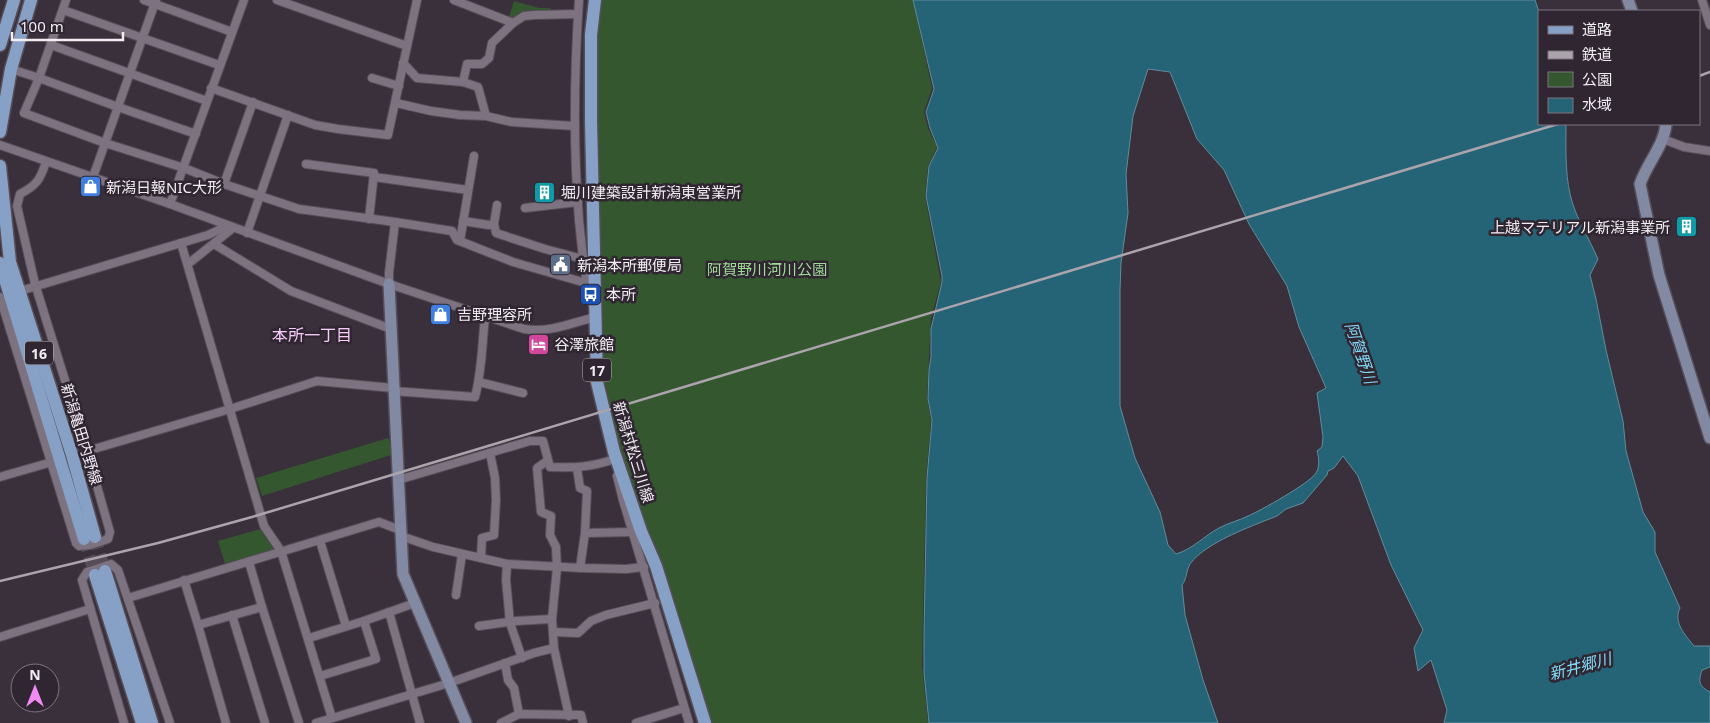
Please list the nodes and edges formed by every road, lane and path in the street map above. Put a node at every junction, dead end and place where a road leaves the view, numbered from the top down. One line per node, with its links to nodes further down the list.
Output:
1 (14, 0): 17 (main road)
2 (30, 0): 25 (main road)
3 (66, 0): 13 (street)
4 (144, 0): 12 (street)
5 (244, 0): 18 (street)
6 (277, 0): 22 (street)
7 (417, 0): 22 (street)
8 (454, 0): 15 (street)
9 (579, 0): 14 (street)
10 (594, 0): 78 (main road, 新潟村松三川線 / 17)
11 (1702, 0): 16 (street)
12 (156, 2): 18 (street); 19 (street)
13 (63, 10): 19 (street); 20 (street)
14 (578, 14): 15 (street); 39 (street)
15 (513, 23): 29 (street)
16 (1710, 25)
17 (3, 28): 21 (main road)
18 (232, 32): 24 (street)
19 (142, 39): 24 (street); 26 (street)
20 (50, 45): 26 (street); 27 (street)
21 (0, 46)
22 (407, 46): 23 (street)
23 (403, 63): 29 (street); 30 (street)
24 (219, 65): 31 (street)
25 (11, 69): 27 (street); 40 (main road)
26 (130, 72): 32 (street); 35 (street)
27 (39, 78): 35 (street); 43 (street)
28 (372, 78): 30 (street)
29 (463, 82): 37 (street)
30 (398, 86): 34 (street)
31 (212, 88): 32 (street); 33 (street)
32 (207, 101): 41 (street)
33 (253, 102): 36 (street); 53 (street)
34 (396, 103): 36 (street); 37 (street)
35 (118, 108): 41 (street); 43 (street)
36 (288, 115): 55 (street)
37 (486, 116): 39 (street)
38 (1666, 125): 42 (street)
39 (574, 126): 56 (street)
40 (0, 132)
41 (196, 134): 50 (street)
42 (1663, 139): 45 (street); 84 (street)
43 (105, 143): 50 (street); 51 (street)
44 (0, 145): 47 (street)
45 (1710, 151)
46 (474, 156): 54 (street)
47 (46, 162): 51 (street); 74 (street)
48 (306, 164): 52 (street)
49 (0, 166): 75 (main road, 新潟亀田内野線 / 16)
50 (184, 168): 53 (street); 57 (street)
51 (93, 177): 57 (street)
52 (374, 177): 54 (street); 60 (street)
53 (224, 184): 55 (street)
54 (468, 190): 61 (street)
55 (259, 195): 60 (street); 65 (street)
56 (578, 202): 59 (street); 69 (street)
57 (170, 204): 64 (street)
58 (497, 205): 63 (street)
59 (525, 208)
60 (369, 219): 62 (street)
61 (463, 221): 63 (street); 66 (street)
62 (395, 222): 66 (street); 73 (street)
63 (494, 224): 69 (street)
64 (230, 227): 65 (street); 67 (street); 68 (street)
65 (247, 233): 73 (street)
66 (460, 241): 72 (street)
67 (181, 243): 71 (street); 74 (street)
68 (214, 244): 71 (street); 79 (street)
69 (583, 258): 72 (street)
70 (0, 263): 75 (main road, 新潟亀田内野線 / 16)
71 (188, 264): 83 (street)
72 (586, 283): 78 (street)
73 (389, 284): 77 (street); 79 (street)
74 (36, 286): 75 (street); 85 (street)
75 (20, 291)
76 (0, 297): 89 (street)
77 (485, 317): 78 (street); 80 (street)
78 (596, 317): 87 (main road, 新潟村松三川線 / 17)
79 (391, 329): 81 (street)
80 (479, 382): 81 (street); 82 (street)
81 (393, 390): 83 (street); 92 (street)
82 (523, 393)
83 (230, 409): 85 (street); 97 (street)
84 (1710, 438)
85 (87, 451): 89 (street)
86 (490, 453): 88 (street); 92 (street); 99 (street)
87 (615, 456): 90 (street); 93 (street); 149 (main road, 新潟村松三川線 / 17)
88 (547, 461): 90 (street); 103 (street)
89 (52, 462): 91 (street)
90 (577, 468): 95 (street)
91 (0, 478)
92 (398, 480): 94 (street)
93 (633, 532): 95 (street); 102 (street)
94 (401, 533): 96 (street); 98 (street); 108 (street)
95 (585, 533): 104 (street)
96 (320, 541): 97 (street); 118 (street)
97 (281, 551): 100 (street); 122 (street)
98 (462, 554): 99 (street); 106 (street)
99 (480, 558): 101 (street)
100 (249, 562): 105 (street); 110 (street)
101 (507, 564): 103 (street); 116 (street)
102 (644, 566): 104 (street); 109 (street)
103 (556, 568): 104 (street); 114 (street)
104 (580, 568)
105 (184, 580): 107 (street); 117 (street)
106 (456, 595)
107 (128, 598): 111 (street); 137 (street)
108 (415, 603): 112 (street); 127 (street)
109 (654, 603): 120 (street); 129 (street)
110 (262, 607): 113 (street); 140 (street)
111 (90, 609): 121 (street); 134 (street)
112 (389, 612): 115 (street); 128 (street)
113 (232, 615): 117 (street); 139 (street)
114 (552, 619): 116 (street); 120 (street)
115 (364, 621): 118 (street); 126 (street)
116 (510, 623): 119 (street); 124 (street)
117 (198, 625): 138 (street)
118 (346, 626): 122 (street)
119 (479, 626)
120 (553, 632): 123 (street)
121 (0, 637)
122 (309, 638): 126 (street)
123 (554, 648): 124 (street); 132 (street)
124 (522, 658): 125 (street)
125 (505, 663): 127 (street); 130 (street)
126 (320, 676): 133 (street)
127 (449, 683): 128 (street); 143 (street)
128 (411, 694): 133 (street); 142 (street)
129 (684, 708): 147 (street); 148 (street)
130 (519, 714): 131 (street); 144 (street)
131 (532, 714): 132 (street); 145 (street)
132 (569, 716): 146 (street)
133 (332, 718): 141 (street)
134 (124, 723)
135 (142, 723): 136 (main road)
136 (152, 723)
137 (170, 723)
138 (226, 723)
139 (265, 723)
140 (299, 723)
141 (316, 723)
142 (420, 723)
143 (466, 723)
144 (501, 723)
145 (531, 723)
146 (584, 723)
147 (636, 723)
148 (689, 723)
149 (705, 723)

